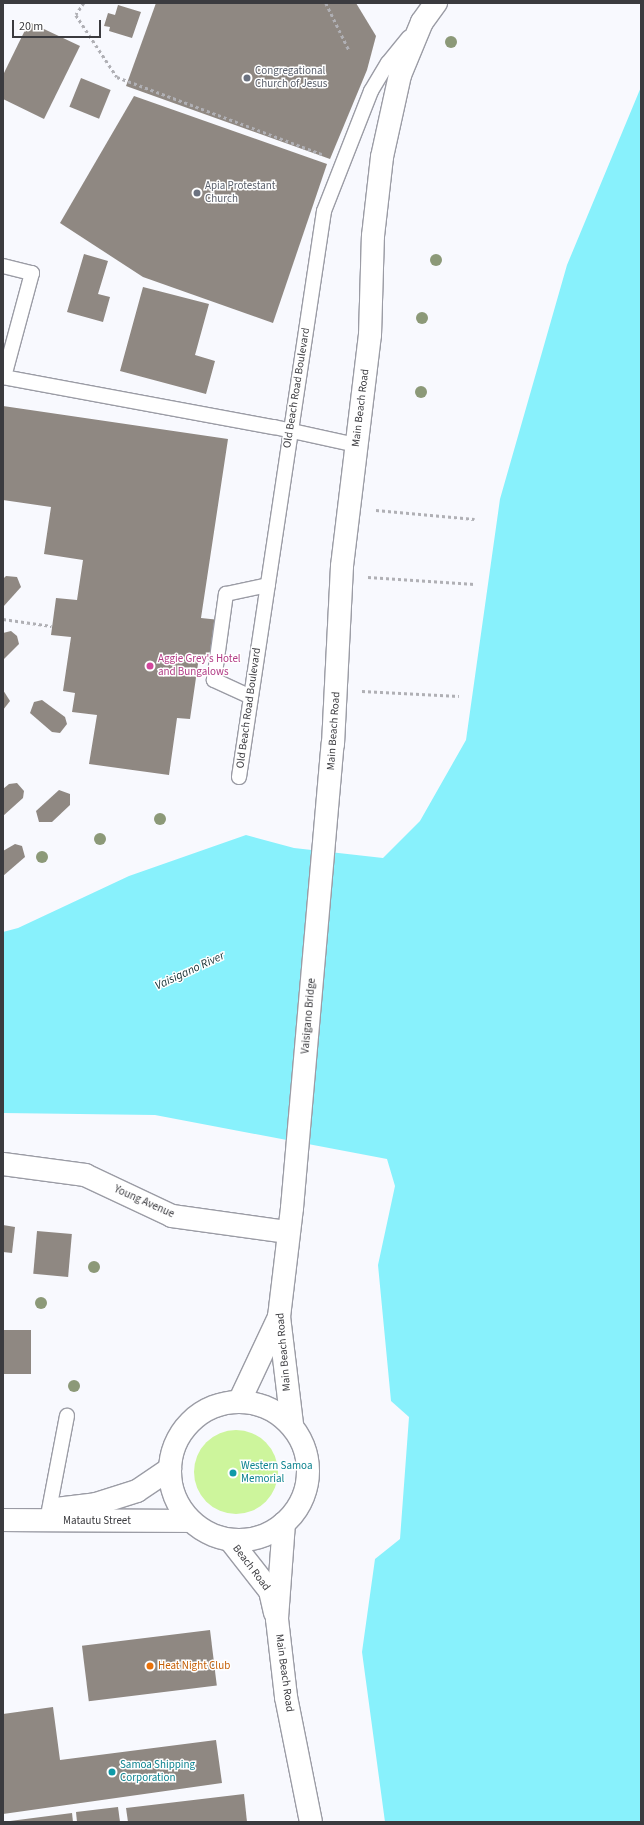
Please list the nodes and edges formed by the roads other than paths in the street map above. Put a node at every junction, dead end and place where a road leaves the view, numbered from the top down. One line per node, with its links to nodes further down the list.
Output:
1 (436, 3): 2 (main road, Main Beach Road)
2 (422, 22): 5 (lane, Old Beach Road Boulevard); 6 (main road, Main Beach Road)
3 (3, 266): 4 (lane)
4 (4, 377): 5 (lane)
5 (290, 431): 6 (lane); 7 (lane, Old Beach Road Boulevard)
6 (356, 445): 10 (main road, Main Beach Road)
7 (268, 586): 8 (lane, Old Beach Road Boulevard); 8 (lane)
8 (251, 697): 9 (lane, Old Beach Road Boulevard)
9 (239, 777)
10 (325, 823): 12 (main road, Vaisigano Bridge)
11 (3, 1164): 13 (main road, Young Avenue)
12 (292, 1208): 13 (main road, Main Beach Road)
13 (288, 1232): 14 (main road, Main Beach Road)
14 (279, 1317): 15 (main road); 17 (main road, Main Beach Road)
15 (240, 1400): 17 (main road); 18 (main road)
16 (67, 1416): 19 (lane)
17 (292, 1424): 23 (main road)
18 (170, 1469): 19 (main road, Matautu Street); 22 (main road)
19 (49, 1510): 20 (main road, Matautu Street)
20 (3, 1517)
21 (3, 1520): 22 (main road, Matautu Street)
22 (190, 1521): 24 (main road)
23 (284, 1523): 24 (main road); 25 (main road, Main Beach Road)
24 (230, 1540): 25 (main road, Beach Road)
25 (277, 1619): 26 (main road, Main Beach Road)
26 (311, 1822)

